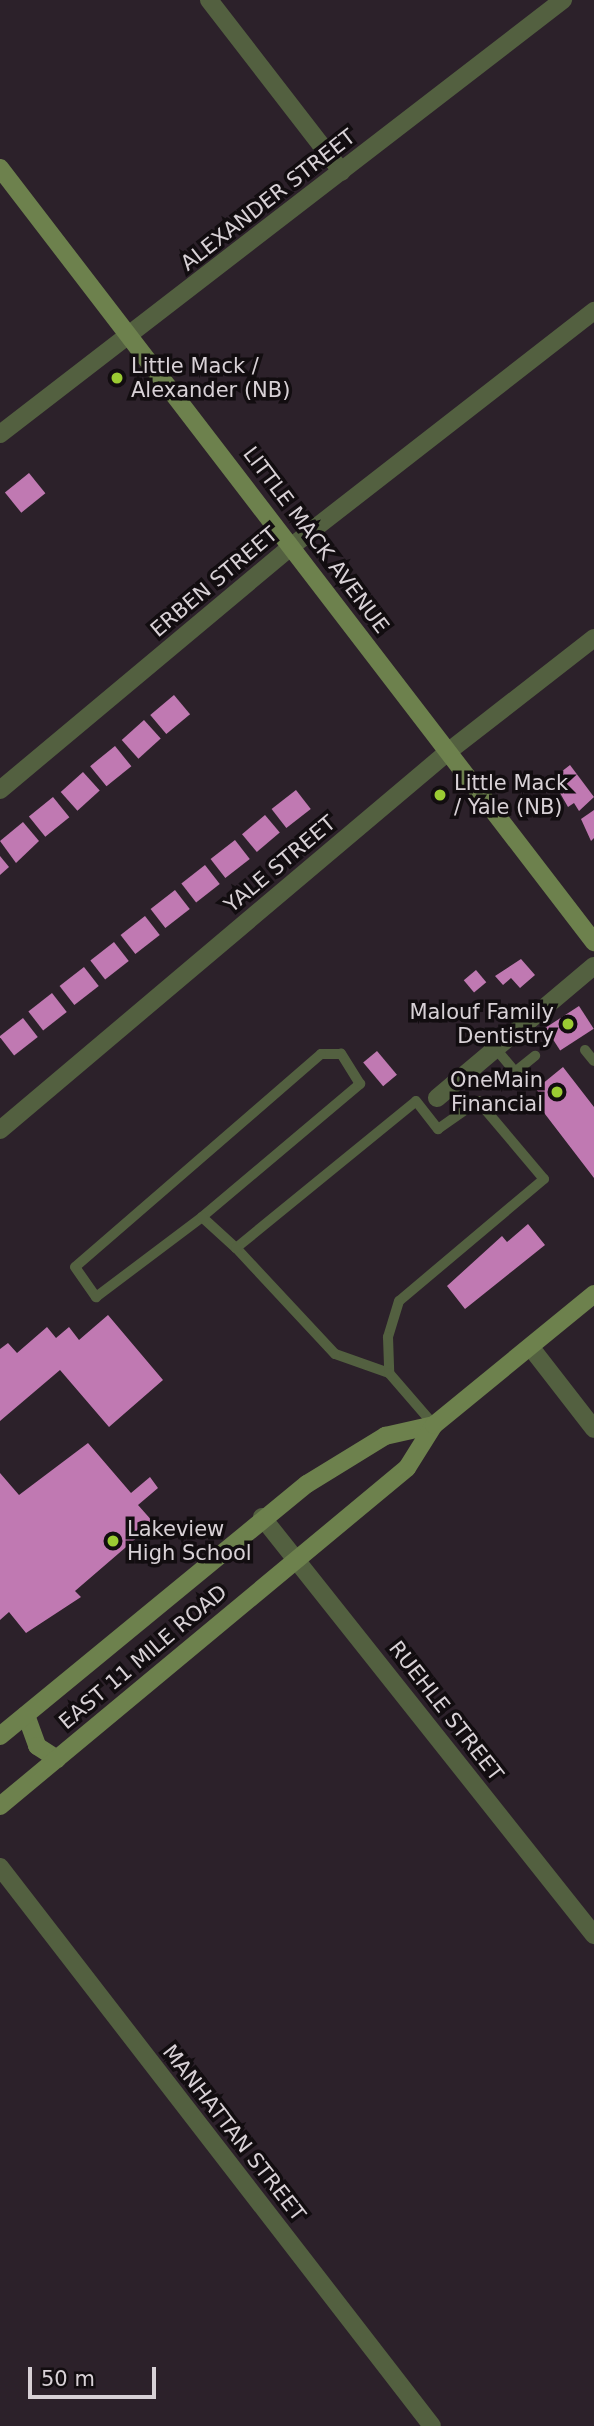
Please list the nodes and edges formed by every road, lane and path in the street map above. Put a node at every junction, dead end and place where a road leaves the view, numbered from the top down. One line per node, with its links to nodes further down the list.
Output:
1 (209, 0): 4 (street)
2 (563, 0): 4 (street, ALEXANDER STREET)
3 (0, 168): 6 (main road, LITTLE MACK AVENUE)
4 (342, 172): 6 (street, ALEXANDER STREET)
5 (594, 311): 8 (street, ERBEN STREET)
6 (125, 333): 7 (street, ALEXANDER STREET); 8 (main road, LITTLE MACK AVENUE)
7 (0, 434)
8 (292, 546): 10 (main road, LITTLE MACK AVENUE); 11 (street, ERBEN STREET)
9 (594, 638): 10 (street, YALE STREET)
10 (449, 751): 12 (main road, LITTLE MACK AVENUE); 19 (street, YALE STREET)
11 (0, 790)
12 (594, 942)
13 (594, 966): 14 (street)
14 (496, 1049): 16 (lane); 18 (street)
15 (585, 1050): 17 (lane)
16 (535, 1056)
17 (594, 1061)
18 (430, 1104): 21 (lane); 24 (lane)
19 (0, 1130)
20 (202, 1217): 20 (lane); 21 (lane)
21 (236, 1248): 24 (lane)
22 (594, 1294): 23 (main road, EAST 11 MILE ROAD)
23 (532, 1349): 25 (main road, EAST 11 MILE ROAD); 26 (street)
24 (389, 1373): 25 (lane)
25 (434, 1425): 27 (main road, EAST 11 MILE ROAD); 28 (main road, EAST 11 MILE ROAD)
26 (594, 1429)
27 (262, 1517): 28 (street, RUEHLE STREET); 29 (main road, EAST 11 MILE ROAD)
28 (296, 1558): 31 (main road, EAST 11 MILE ROAD); 34 (street, RUEHLE STREET)
29 (26, 1715): 30 (main road, EAST 11 MILE ROAD); 31 (main road)
30 (0, 1736)
31 (57, 1759): 32 (main road, EAST 11 MILE ROAD)
32 (0, 1806)
33 (0, 1867): 35 (street, MANHATTAN STREET)
34 (594, 1935)
35 (432, 2426)

